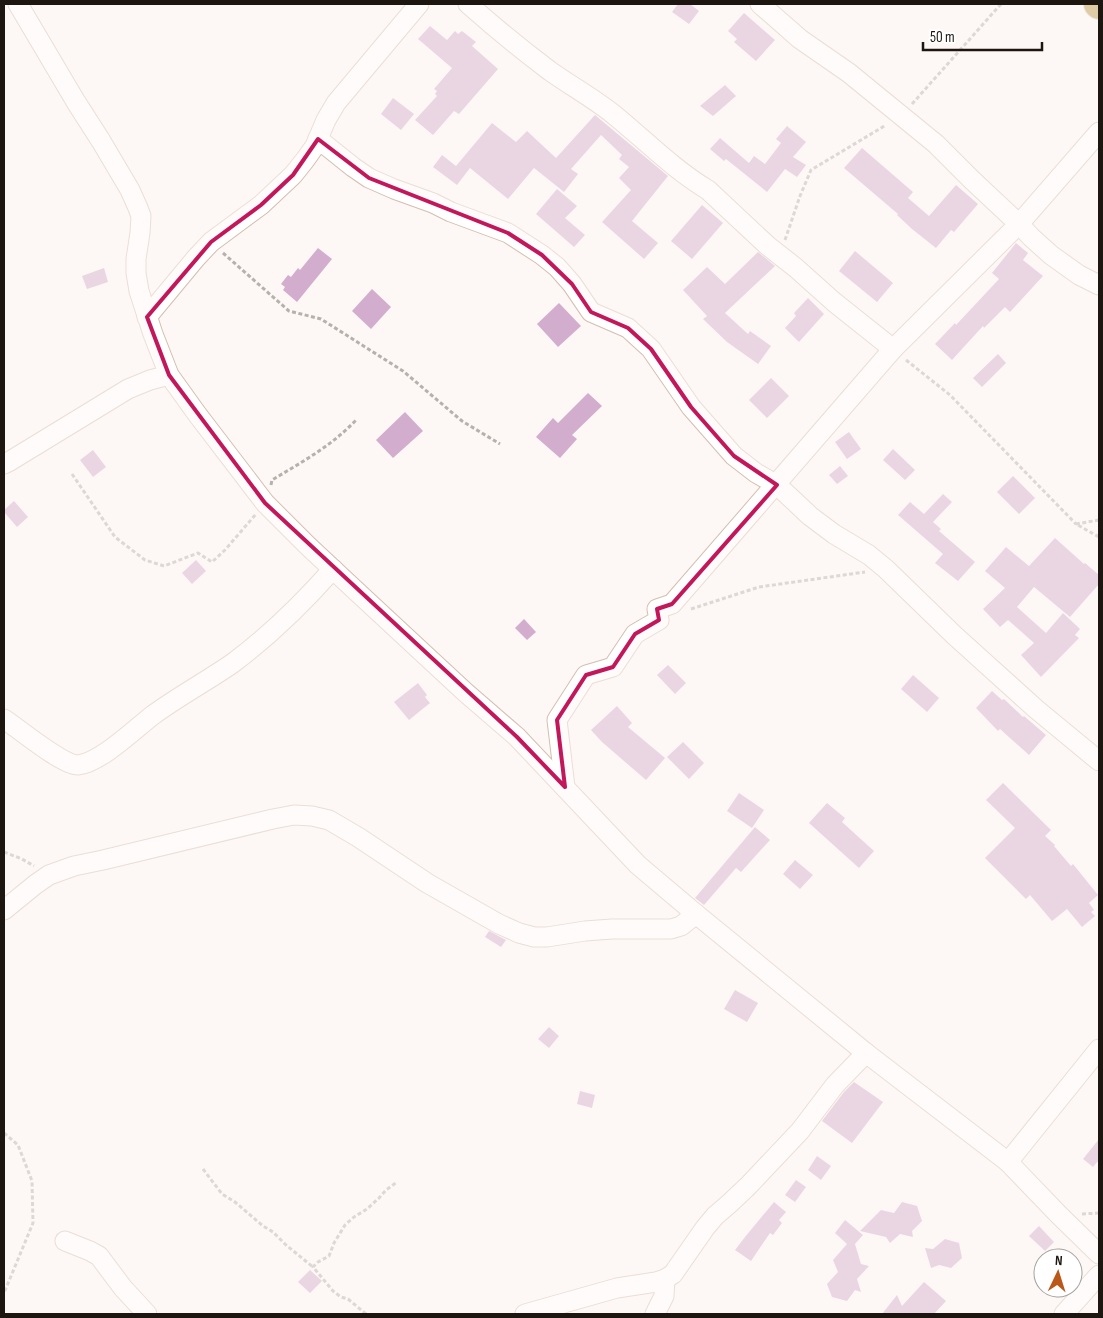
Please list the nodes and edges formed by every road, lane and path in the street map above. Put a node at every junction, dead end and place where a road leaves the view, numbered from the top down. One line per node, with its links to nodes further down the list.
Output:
1 (18, 4): 13 (street)
2 (419, 4): 8 (street)
3 (468, 4): 11 (street)
4 (760, 4): 6 (street)
5 (1001, 4): 6 (path)
6 (901, 116): 9 (street); 11 (path)
7 (1099, 132): 9 (street)
8 (318, 139): 10 (street); 20 (street)
9 (1019, 224): 12 (street); 14 (street)
10 (211, 242): 13 (street); 17 (path)
11 (780, 255): 14 (street)
12 (1099, 285)
13 (148, 317): 15 (street)
14 (894, 349): 20 (street); 23 (path)
15 (169, 375): 18 (street); 21 (street)
16 (357, 419): 21 (path)
17 (500, 444)
18 (4, 464)
19 (72, 474): 21 (path)
20 (777, 485): 26 (street); 27 (street)
21 (265, 503): 25 (street)
22 (1099, 520): 23 (path)
23 (1076, 524): 24 (path)
24 (1099, 537)
25 (333, 569): 28 (street); 30 (street)
26 (886, 569): 27 (path); 29 (street)
27 (659, 620): 30 (street)
28 (4, 719)
29 (1099, 761)
30 (565, 787): 34 (street)
31 (4, 852): 32 (path)
32 (49, 875): 33 (street); 34 (street)
33 (4, 910)
34 (696, 914): 36 (street)
35 (1099, 1049): 38 (street)
36 (866, 1053): 38 (street); 45 (street)
37 (4, 1133): 46 (path)
38 (1008, 1162): 42 (street)
39 (203, 1169): 43 (path)
40 (397, 1182): 43 (path)
41 (65, 1241): 47 (street)
42 (1099, 1254)
43 (313, 1267): 48 (path)
44 (1099, 1275): 51 (street)
45 (665, 1279): 49 (street); 50 (street)
46 (4, 1293)
47 (147, 1314)
48 (366, 1314)
49 (526, 1314)
50 (655, 1314)
51 (1064, 1314)

